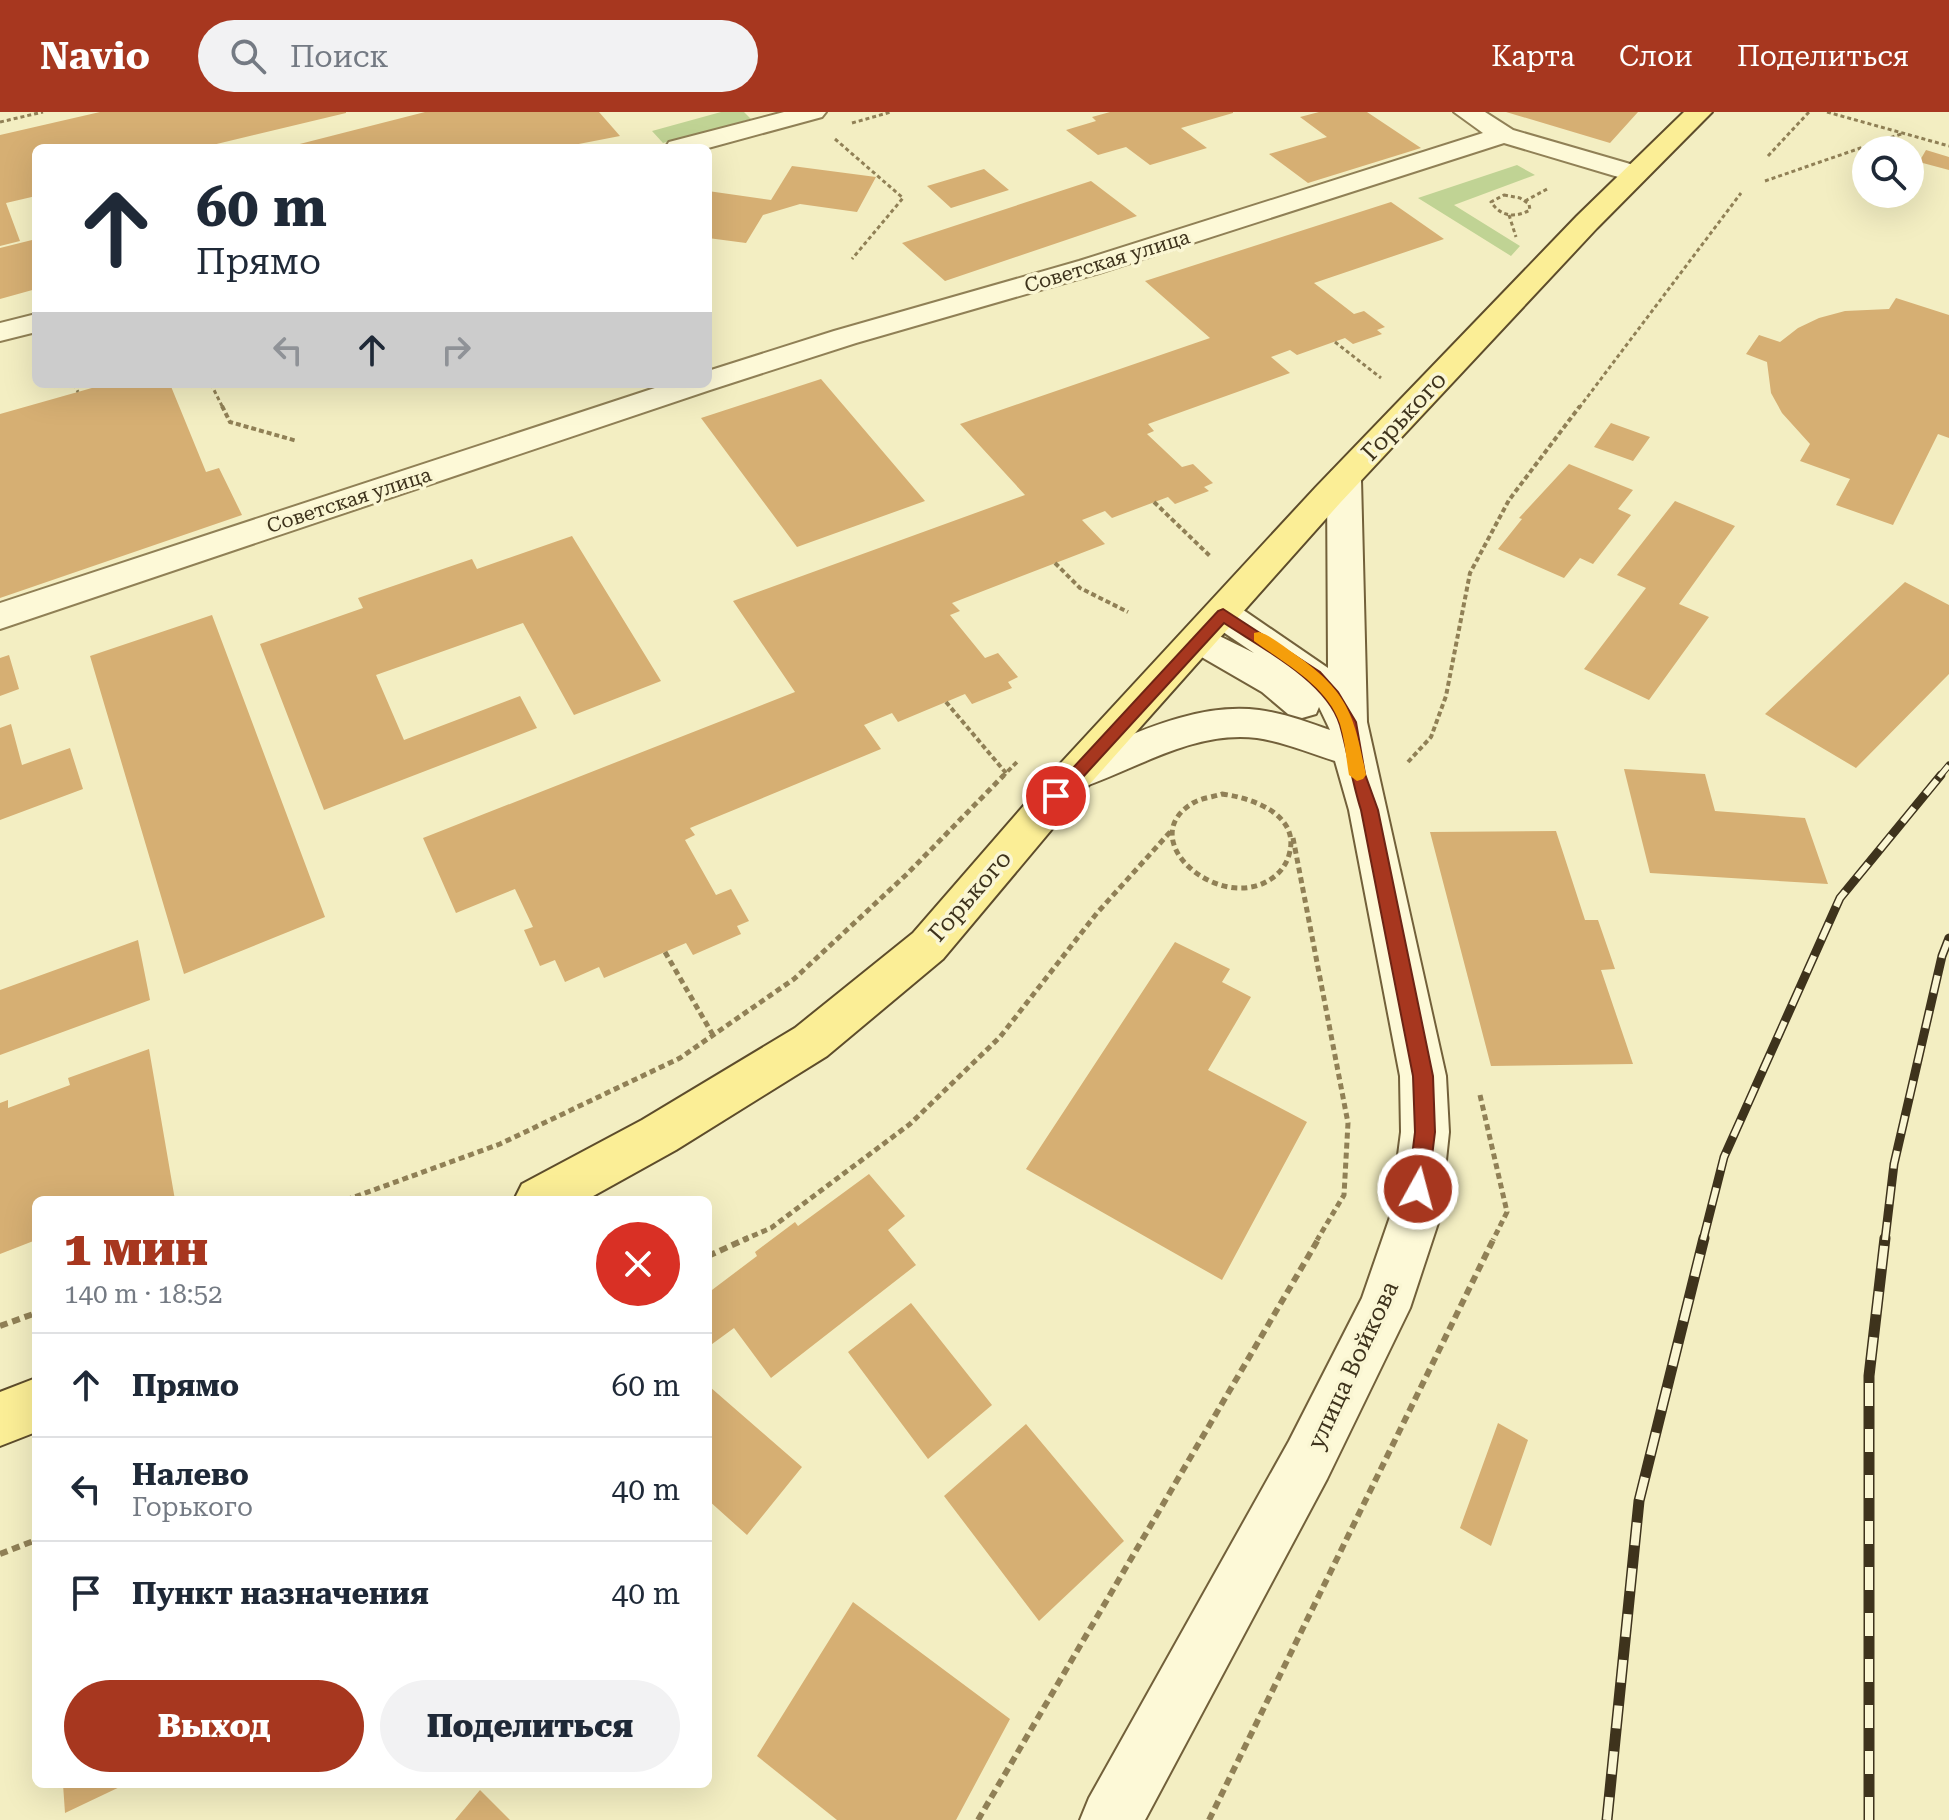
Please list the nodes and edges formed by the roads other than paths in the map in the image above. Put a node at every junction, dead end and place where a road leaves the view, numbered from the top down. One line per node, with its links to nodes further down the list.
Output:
1 (1467, 112): 4 (street)
2 (1699, 112): 6 (main road, Горького)
3 (819, 121): 5 (street)
4 (1504, 135): 6 (street); 9 (street, Советская улица)
5 (699, 144)
6 (1635, 174): 11 (main road, Горького)
7 (32, 324): 8 (street)
8 (0, 332)
9 (712, 380)
10 (686, 388): 12 (street, Советская улица)
11 (1344, 479): 13 (main road, Горького); 14 (street)
12 (0, 616)
13 (1211, 627): 14 (street); 15 (main road, Горького)
14 (1361, 752): 15 (street); 19 (street, улица Войкова)
15 (1074, 775): 16 (main road, Горького)
16 (546, 1196)
17 (32, 1407): 18 (main road)
18 (0, 1419)
19 (1111, 1820)

